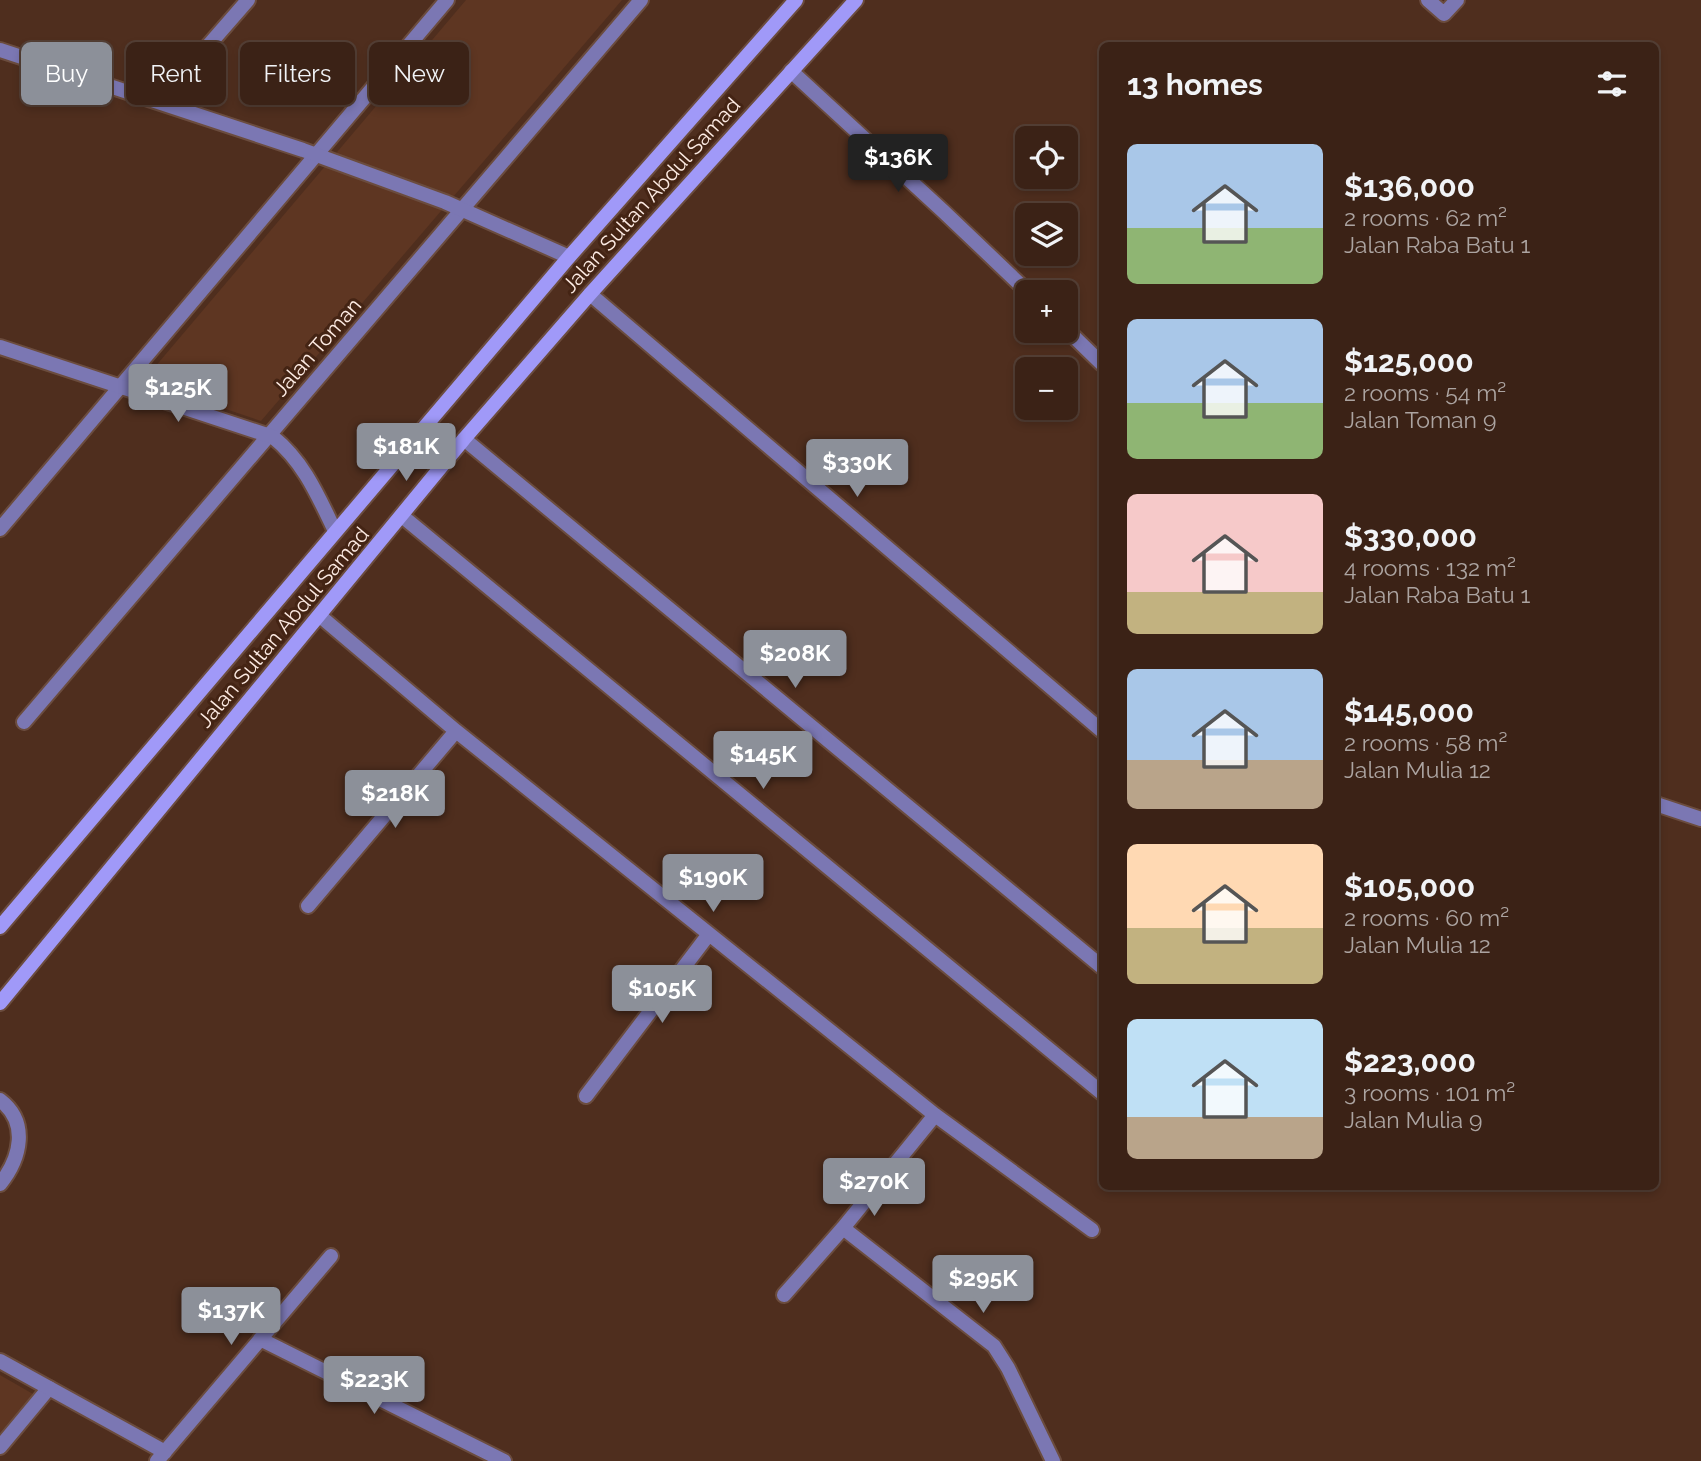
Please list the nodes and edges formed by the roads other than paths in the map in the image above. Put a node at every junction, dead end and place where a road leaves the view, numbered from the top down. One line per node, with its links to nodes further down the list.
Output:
1 (248, 0): 8 (street)
2 (447, 0): 13 (street)
3 (641, 0): 14 (street, Jalan Toman)
4 (796, 0): 15 (main road, Jalan Sultan Abdul Samad)
5 (856, 0): 10 (main road, Jalan Sultan Abdul Samad)
6 (1428, 0): 7 (street)
7 (1457, 0)
8 (211, 42)
9 (0, 50): 11 (street)
10 (791, 71): 16 (street); 17 (main road, Jalan Sultan Abdul Samad)
11 (126, 90)
12 (172, 105): 13 (street)
13 (316, 154): 14 (street); 21 (street)
14 (462, 210): 15 (street); 22 (street, Jalan Toman)
15 (569, 257): 26 (main road, Jalan Sultan Abdul Samad)
16 (1015, 280)
17 (590, 294): 23 (main road, Jalan Sultan Abdul Samad); 29 (street)
18 (1078, 341): 20 (street)
19 (0, 347): 21 (street)
20 (1099, 362)
21 (120, 387): 22 (street); 25 (street)
22 (268, 436): 26 (street); 28 (street, Jalan Toman)
23 (464, 439): 24 (main road, Jalan Sultan Abdul Samad); 36 (street)
24 (402, 516): 27 (main road, Jalan Sultan Abdul Samad); 38 (street)
25 (0, 529)
26 (335, 531): 34 (main road, Jalan Sultan Abdul Samad)
27 (320, 616): 30 (street); 37 (main road, Jalan Sultan Abdul Samad)
28 (24, 722)
29 (1099, 728)
30 (456, 731): 33 (street); 35 (street)
31 (1659, 805): 32 (street)
32 (1701, 818)
33 (308, 906)
34 (0, 927)
35 (709, 934): 39 (street); 41 (street)
36 (1099, 965)
37 (0, 1003)
38 (1099, 1091)
39 (586, 1096)
40 (0, 1100): 42 (street)
41 (935, 1115): 43 (street); 44 (street)
42 (0, 1184)
43 (843, 1228): 46 (street); 53 (street)
44 (1092, 1230)
45 (331, 1256): 47 (street)
46 (784, 1295)
47 (260, 1339): 51 (street); 52 (street)
48 (0, 1361): 49 (street)
49 (49, 1388): 50 (street); 51 (street)
50 (0, 1447)
51 (161, 1457)
52 (504, 1461)
53 (1052, 1461)

